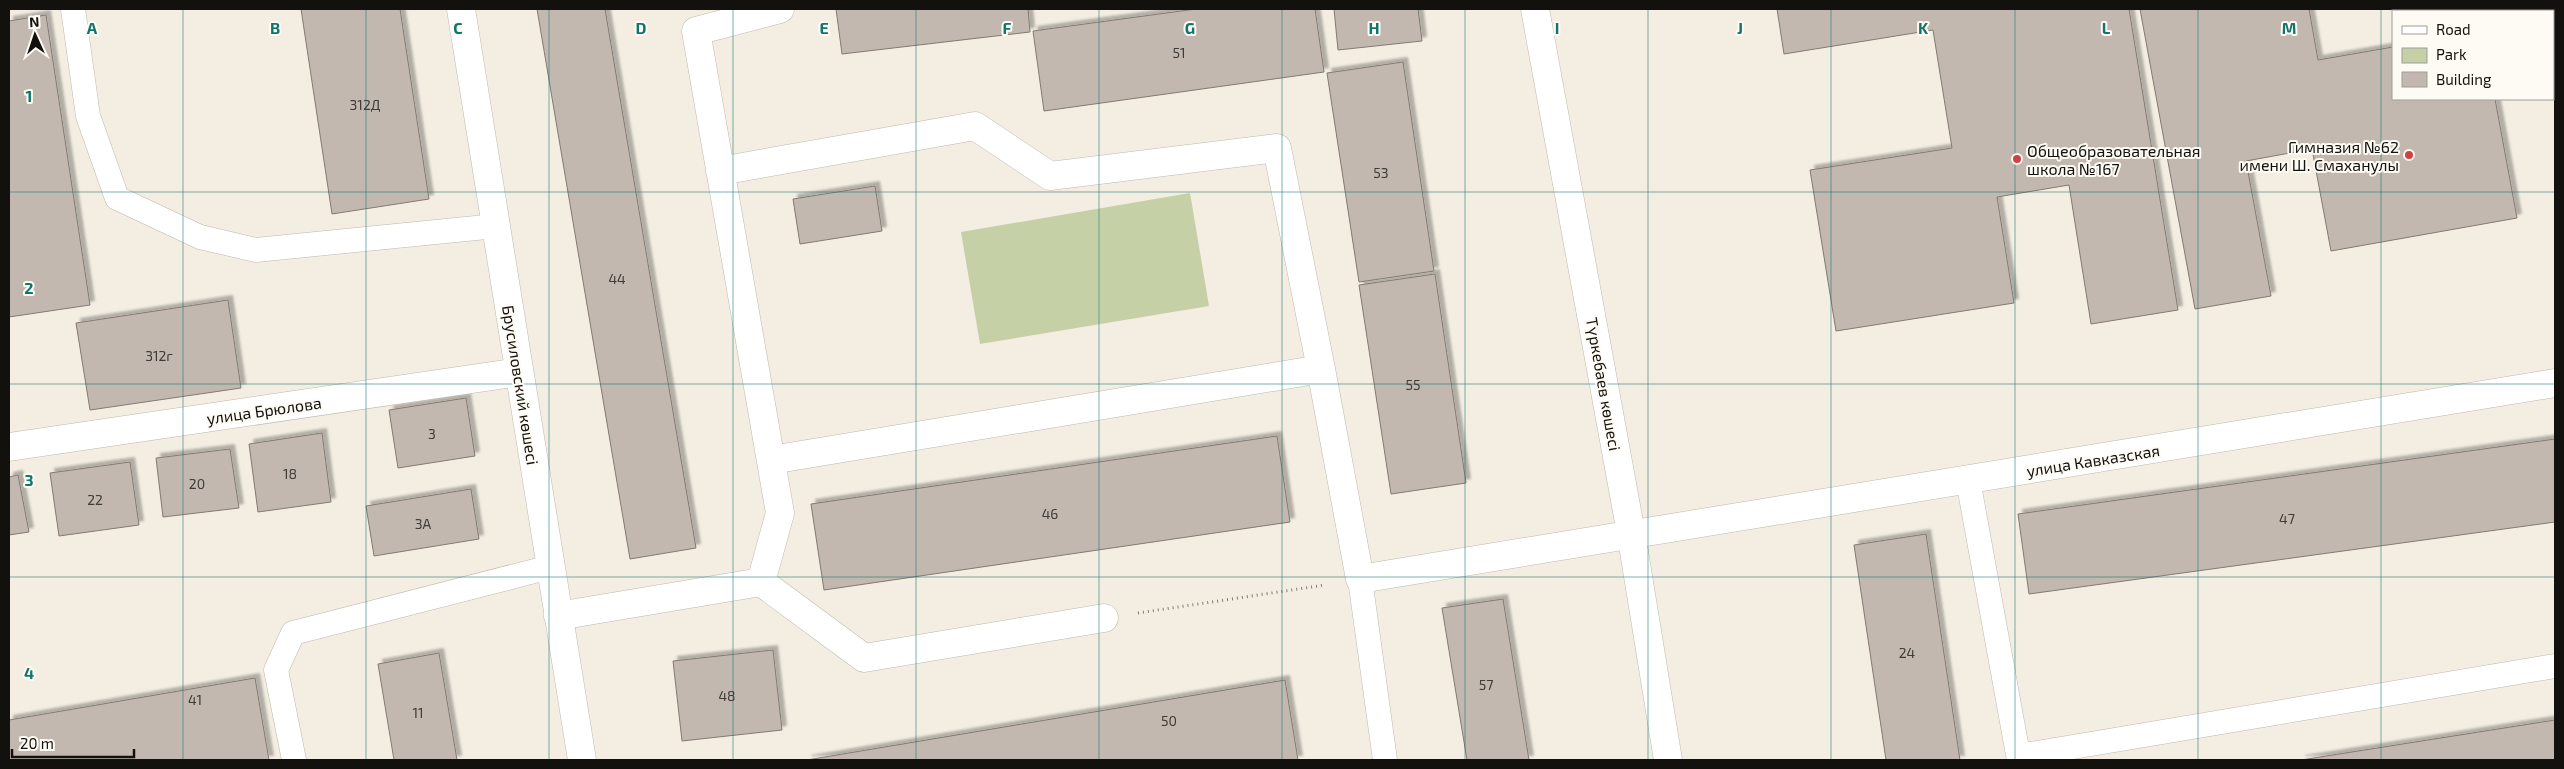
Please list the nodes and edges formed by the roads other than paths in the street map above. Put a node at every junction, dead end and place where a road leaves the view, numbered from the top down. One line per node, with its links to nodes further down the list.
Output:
1 (73, 9): 6 (lane)
2 (461, 9): 6 (street, Брусиловский көшесі)
3 (780, 9): 5 (street)
4 (1535, 9): 13 (street, Түркебаев көшесі)
5 (720, 171): 7 (street); 11 (street)
6 (496, 226): 8 (street, Брусиловский көшесі)
7 (1320, 369): 11 (street); 15 (street)
8 (519, 372): 10 (street, улица Брюлова); 14 (street, Брусиловский көшесі)
9 (2555, 383): 12 (street, улица Кавказская)
10 (9, 447)
11 (770, 460): 16 (street)
12 (1968, 480): 13 (street, улица Кавказская); 20 (lane)
13 (1631, 533): 15 (street, улица Кавказская); 24 (street, Түркебаев көшесі)
14 (550, 567): 17 (street, Брусиловский көшесі); 21 (lane)
15 (1360, 579): 23 (lane)
16 (761, 582): 17 (street); 18 (street)
17 (558, 616): 22 (street, Брусиловский көшесі)
18 (1104, 618)
19 (2555, 666): 20 (lane)
20 (2019, 758)
21 (294, 760)
22 (582, 760)
23 (1385, 760)
24 (1668, 760)

